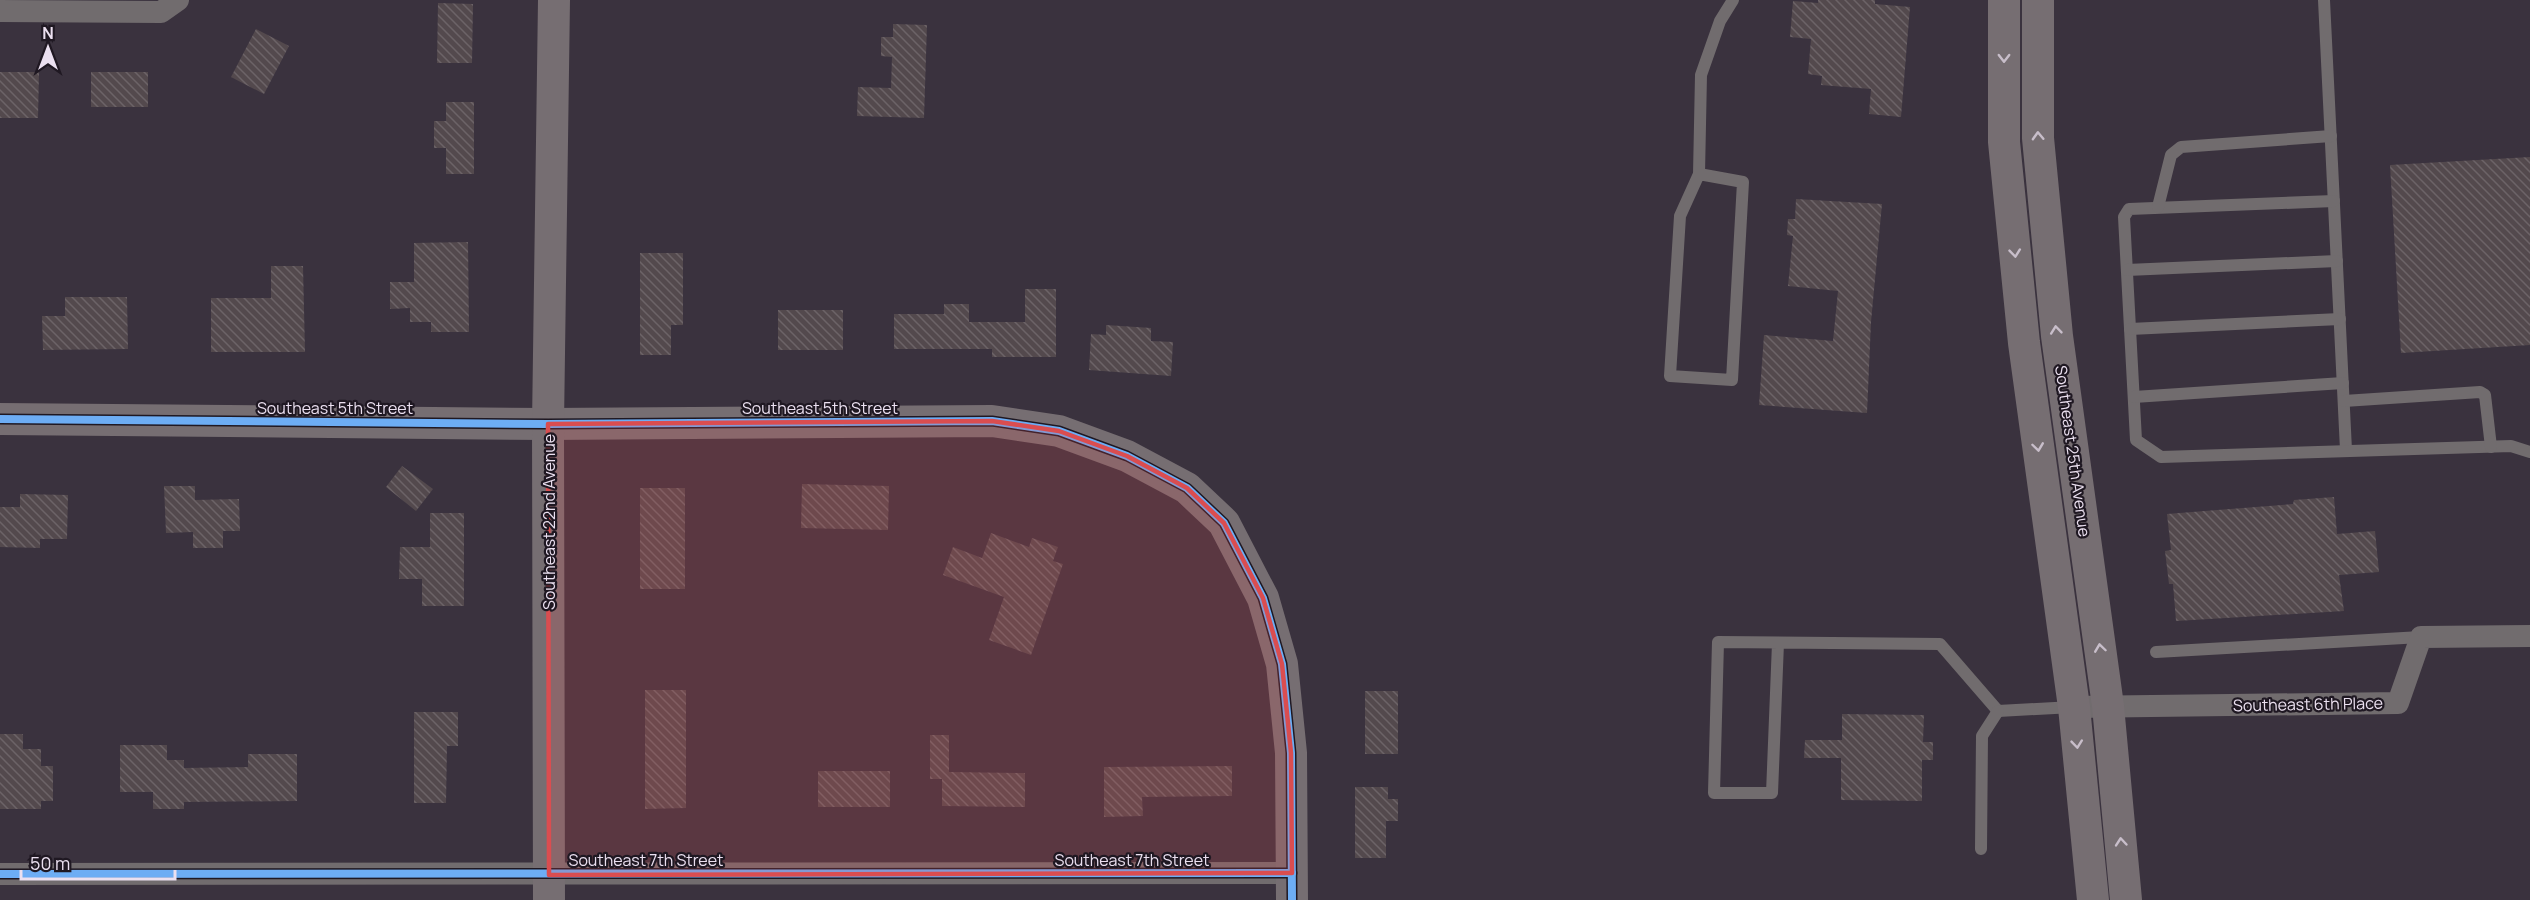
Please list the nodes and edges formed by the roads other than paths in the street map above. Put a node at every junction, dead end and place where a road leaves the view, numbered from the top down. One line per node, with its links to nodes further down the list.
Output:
1 (178, 0): 7 (street)
2 (554, 0): 20 (street, Southeast 22nd Avenue)
3 (1733, 0): 9 (lane)
4 (2004, 0): 29 (street, Southeast 25th Avenue, one-way to 29)
5 (2038, 0): 28 (street, Southeast 25th Avenue, one-way to 5)
6 (2324, 0): 8 (lane)
7 (0, 11)
8 (2331, 135): 10 (lane); 11 (lane)
9 (1699, 174): 9 (lane)
10 (2334, 201): 11 (lane); 12 (lane)
11 (2158, 207): 13 (lane)
12 (2337, 261): 13 (lane); 14 (lane)
13 (2127, 270): 15 (lane)
14 (2340, 320): 15 (lane); 16 (lane)
15 (2130, 329): 17 (lane)
16 (2343, 383): 17 (lane); 18 (lane)
17 (2134, 397): 22 (lane)
18 (2343, 401): 21 (lane); 22 (lane)
19 (0, 419): 20 (street, Southeast 5th Street)
20 (548, 424): 33 (street, Southeast 22nd Avenue); 34 (street, Southeast 5th Street)
21 (2491, 447): 22 (lane); 23 (lane)
22 (2346, 450)
23 (2530, 452)
24 (2530, 636): 25 (street)
25 (2421, 637): 27 (lane); 28 (street, Southeast 6th Place)
26 (1778, 643): 26 (lane); 30 (lane)
27 (2156, 652)
28 (2108, 706): 29 (street, Southeast 6th Place); 36 (street, Southeast 25th Avenue, one-way to 28)
29 (2074, 707): 30 (lane); 35 (street, Southeast 25th Avenue, one-way to 35)
30 (1998, 711): 31 (lane)
31 (1981, 849)
32 (0, 874): 33 (street, Southeast 7th Street)
33 (549, 887): 34 (street, Southeast 7th Street)
34 (1292, 887)
35 (2093, 900)
36 (2126, 900)

